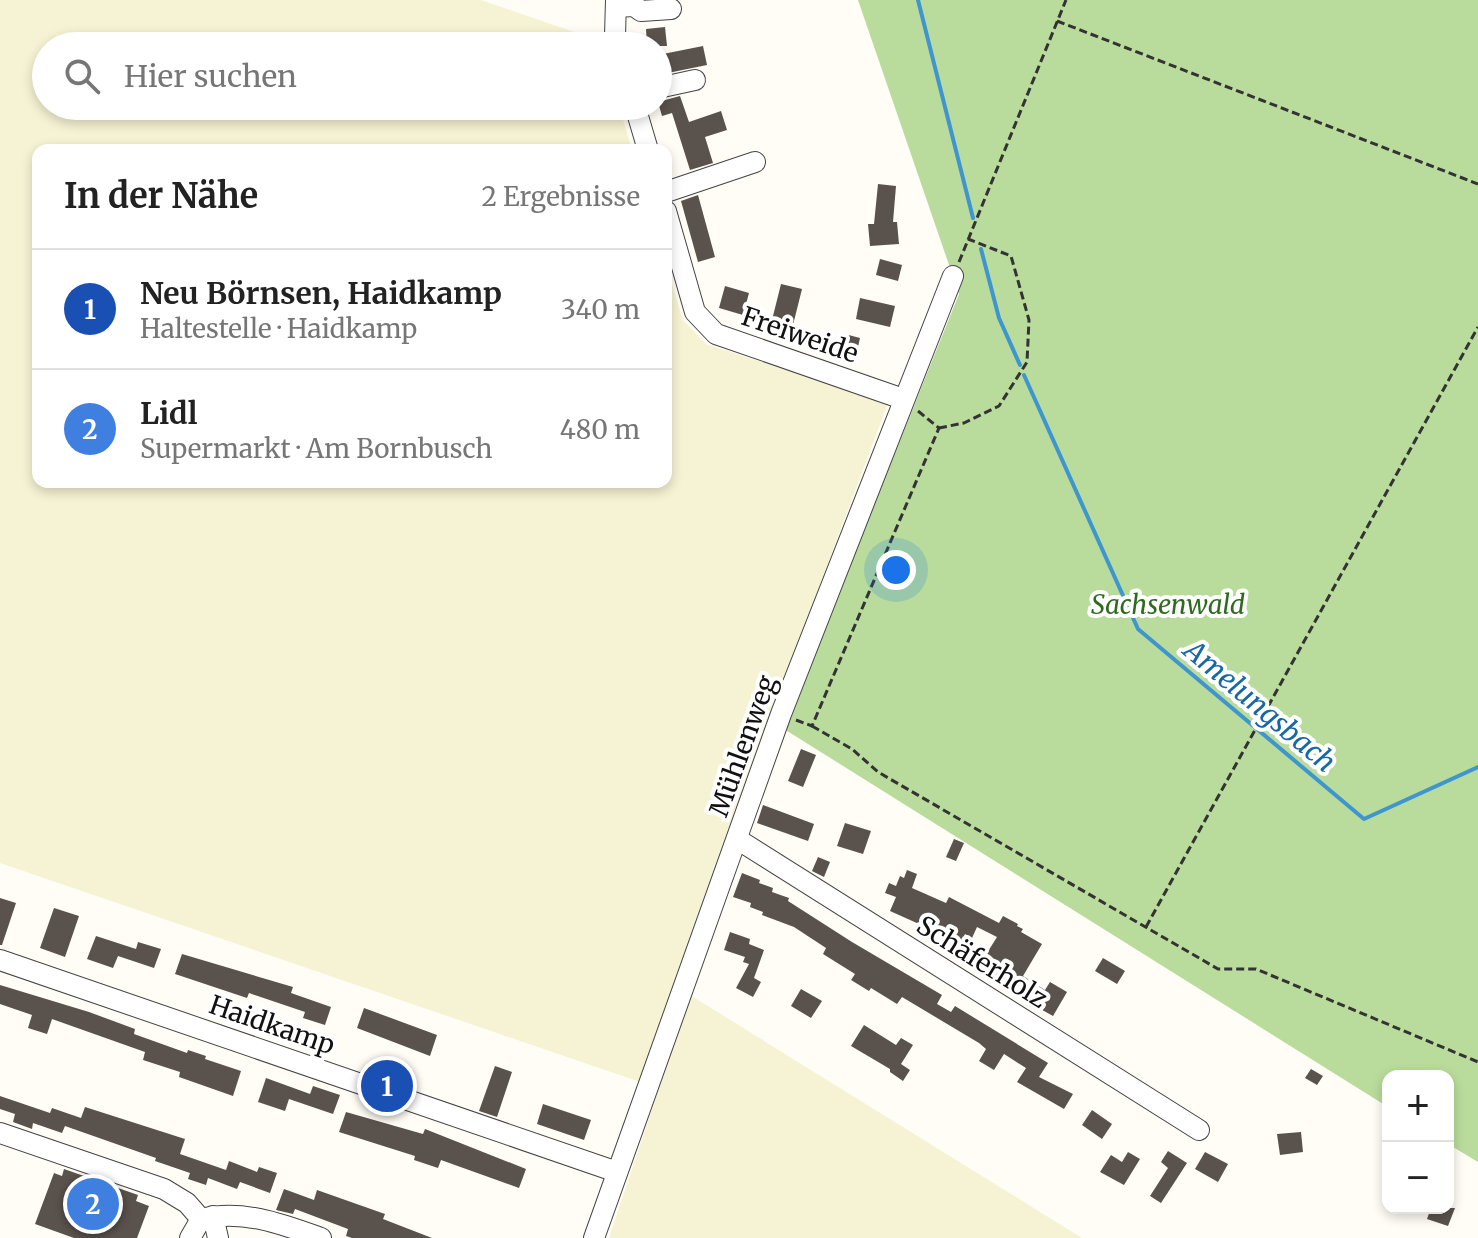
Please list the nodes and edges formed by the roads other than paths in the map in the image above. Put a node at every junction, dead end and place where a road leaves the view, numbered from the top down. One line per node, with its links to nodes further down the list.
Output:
1 (616, 4): 2 (street); 3 (street)
2 (671, 9)
3 (615, 32)
4 (695, 80): 5 (street)
5 (672, 85)
6 (639, 120): 7 (street)
7 (646, 144)
8 (755, 162): 9 (street)
9 (672, 190)
10 (672, 232): 12 (street, Freiweide)
11 (953, 276): 12 (street, Mühlenweg)
12 (903, 399): 13 (street, Mühlenweg)
13 (737, 839): 15 (street, Schäferholz); 17 (street, Mühlenweg)
14 (0, 960): 17 (street, Haidkamp)
15 (1199, 1130)
16 (0, 1133): 18 (street)
17 (617, 1172): 22 (street, Mühlenweg)
18 (207, 1217): 19 (street); 20 (street); 21 (street)
19 (308, 1236)
20 (190, 1238)
21 (218, 1238)
22 (594, 1238)

